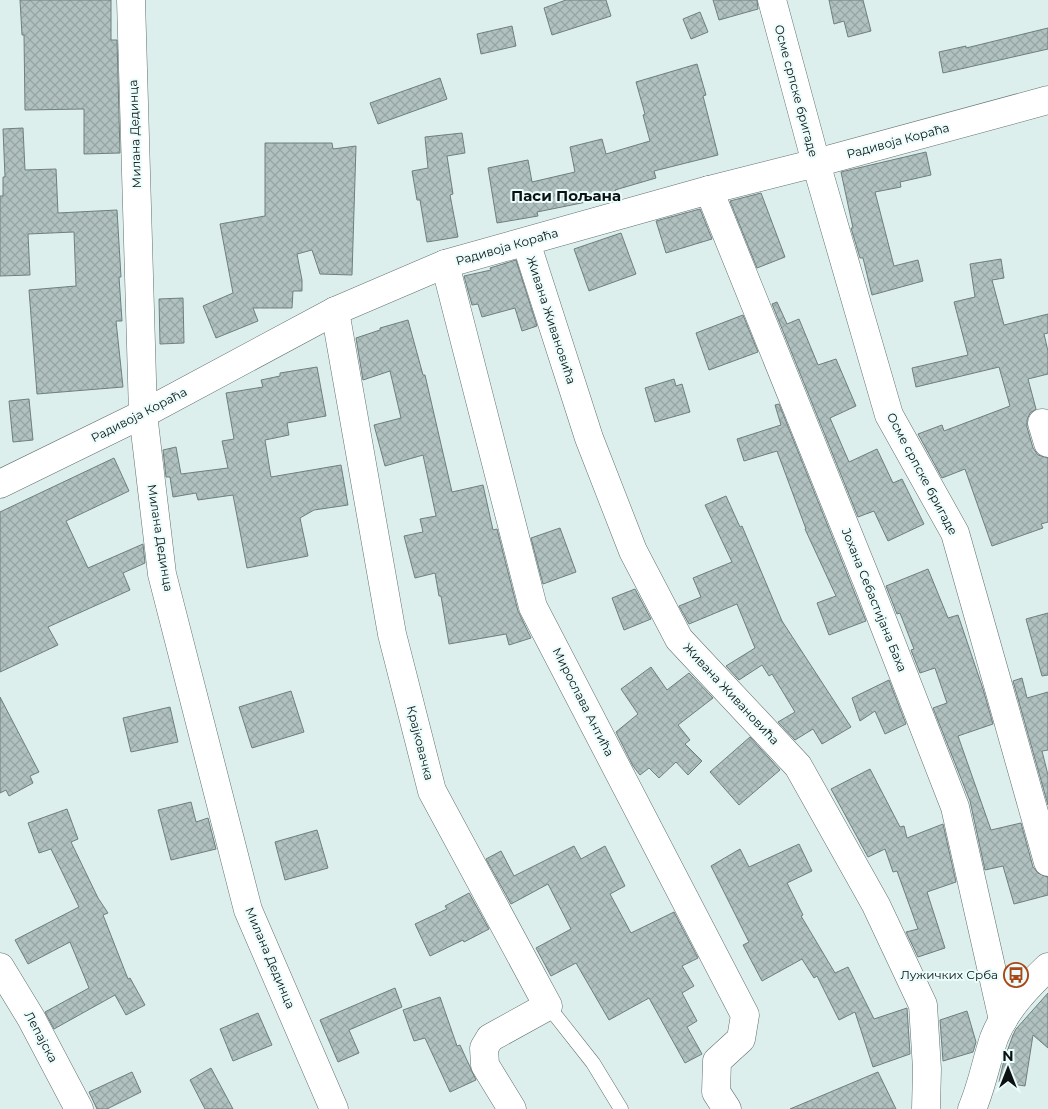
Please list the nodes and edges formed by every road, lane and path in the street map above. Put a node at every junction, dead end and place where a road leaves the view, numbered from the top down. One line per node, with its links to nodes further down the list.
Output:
1 (131, 0): 9 (street, Милана Дединца)
2 (772, 0): 4 (street, Осме српске бригаде)
3 (1048, 100): 4 (street, Радивоја Кораћа)
4 (816, 163): 5 (street, Радивоја Кораћа); 11 (street, Осме српске бригаде)
5 (709, 190): 6 (street, Радивоја Кораћа); 15 (street, Јохана Себастијана Баха)
6 (526, 242): 7 (street, Радивоја Кораћа); 21 (street, Живана Живановића)
7 (445, 264): 8 (street, Радивоја Кораћа); 20 (street, Мирослава Антића)
8 (335, 311): 9 (street, Радивоја Кораћа); 14 (street, Крајковачка)
9 (143, 414): 10 (street, Радивоја Кораћа); 17 (street, Милана Дединца)
10 (0, 484)
11 (1048, 862)
12 (0, 967): 16 (street, Лепајска)
13 (1048, 967): 15 (street)
14 (548, 1006): 18 (street); 19 (lane)
15 (1002, 1020): 22 (street)
16 (79, 1109)
17 (334, 1109)
18 (512, 1109)
19 (621, 1109)
20 (727, 1109)
21 (926, 1109)
22 (972, 1109)

